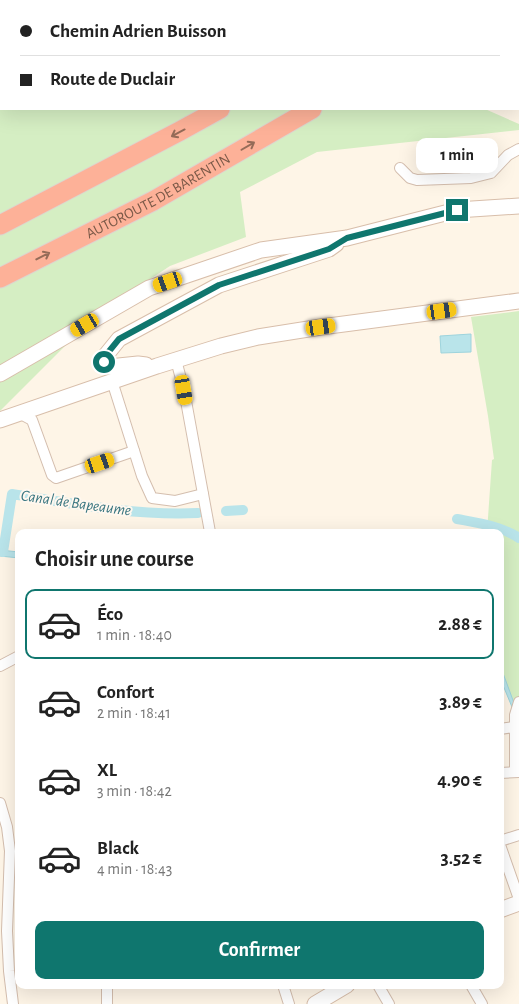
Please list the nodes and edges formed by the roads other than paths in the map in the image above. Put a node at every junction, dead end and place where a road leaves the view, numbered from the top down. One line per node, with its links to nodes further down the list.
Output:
1 (218, 110): 6 (highway, one-way to 6)
2 (310, 110): 8 (highway, AUTOROUTE DE BARENTIN, one-way to 2)
3 (519, 149): 4 (street)
4 (400, 168)
5 (519, 206): 7 (street)
6 (0, 226)
7 (347, 238): 11 (street); 12 (street)
8 (0, 278)
9 (519, 301): 10 (street)
10 (176, 360): 11 (street); 17 (street)
11 (157, 366): 13 (street)
12 (0, 374)
13 (112, 380): 14 (street); 16 (street)
14 (19, 413): 15 (street); 16 (street)
15 (0, 420)
16 (134, 451): 17 (street)
17 (202, 494): 18 (street)
18 (209, 529)
19 (15, 658): 20 (street)
20 (0, 666)
21 (519, 702): 22 (street)
22 (514, 727): 23 (street); 25 (street)
23 (504, 728)
24 (504, 772): 25 (street)
25 (517, 772)
26 (0, 803): 38 (street)
27 (519, 835): 28 (street)
28 (504, 841)
29 (504, 855): 30 (street)
30 (519, 898)
31 (519, 903): 32 (street)
32 (504, 909)
33 (107, 989): 39 (street)
34 (284, 989): 40 (street)
35 (341, 989): 41 (street)
36 (381, 989): 42 (street)
37 (473, 989): 43 (street)
38 (13, 1004)
39 (108, 1004)
40 (289, 1004)
41 (315, 1004)
42 (390, 1004)
43 (482, 1004)

